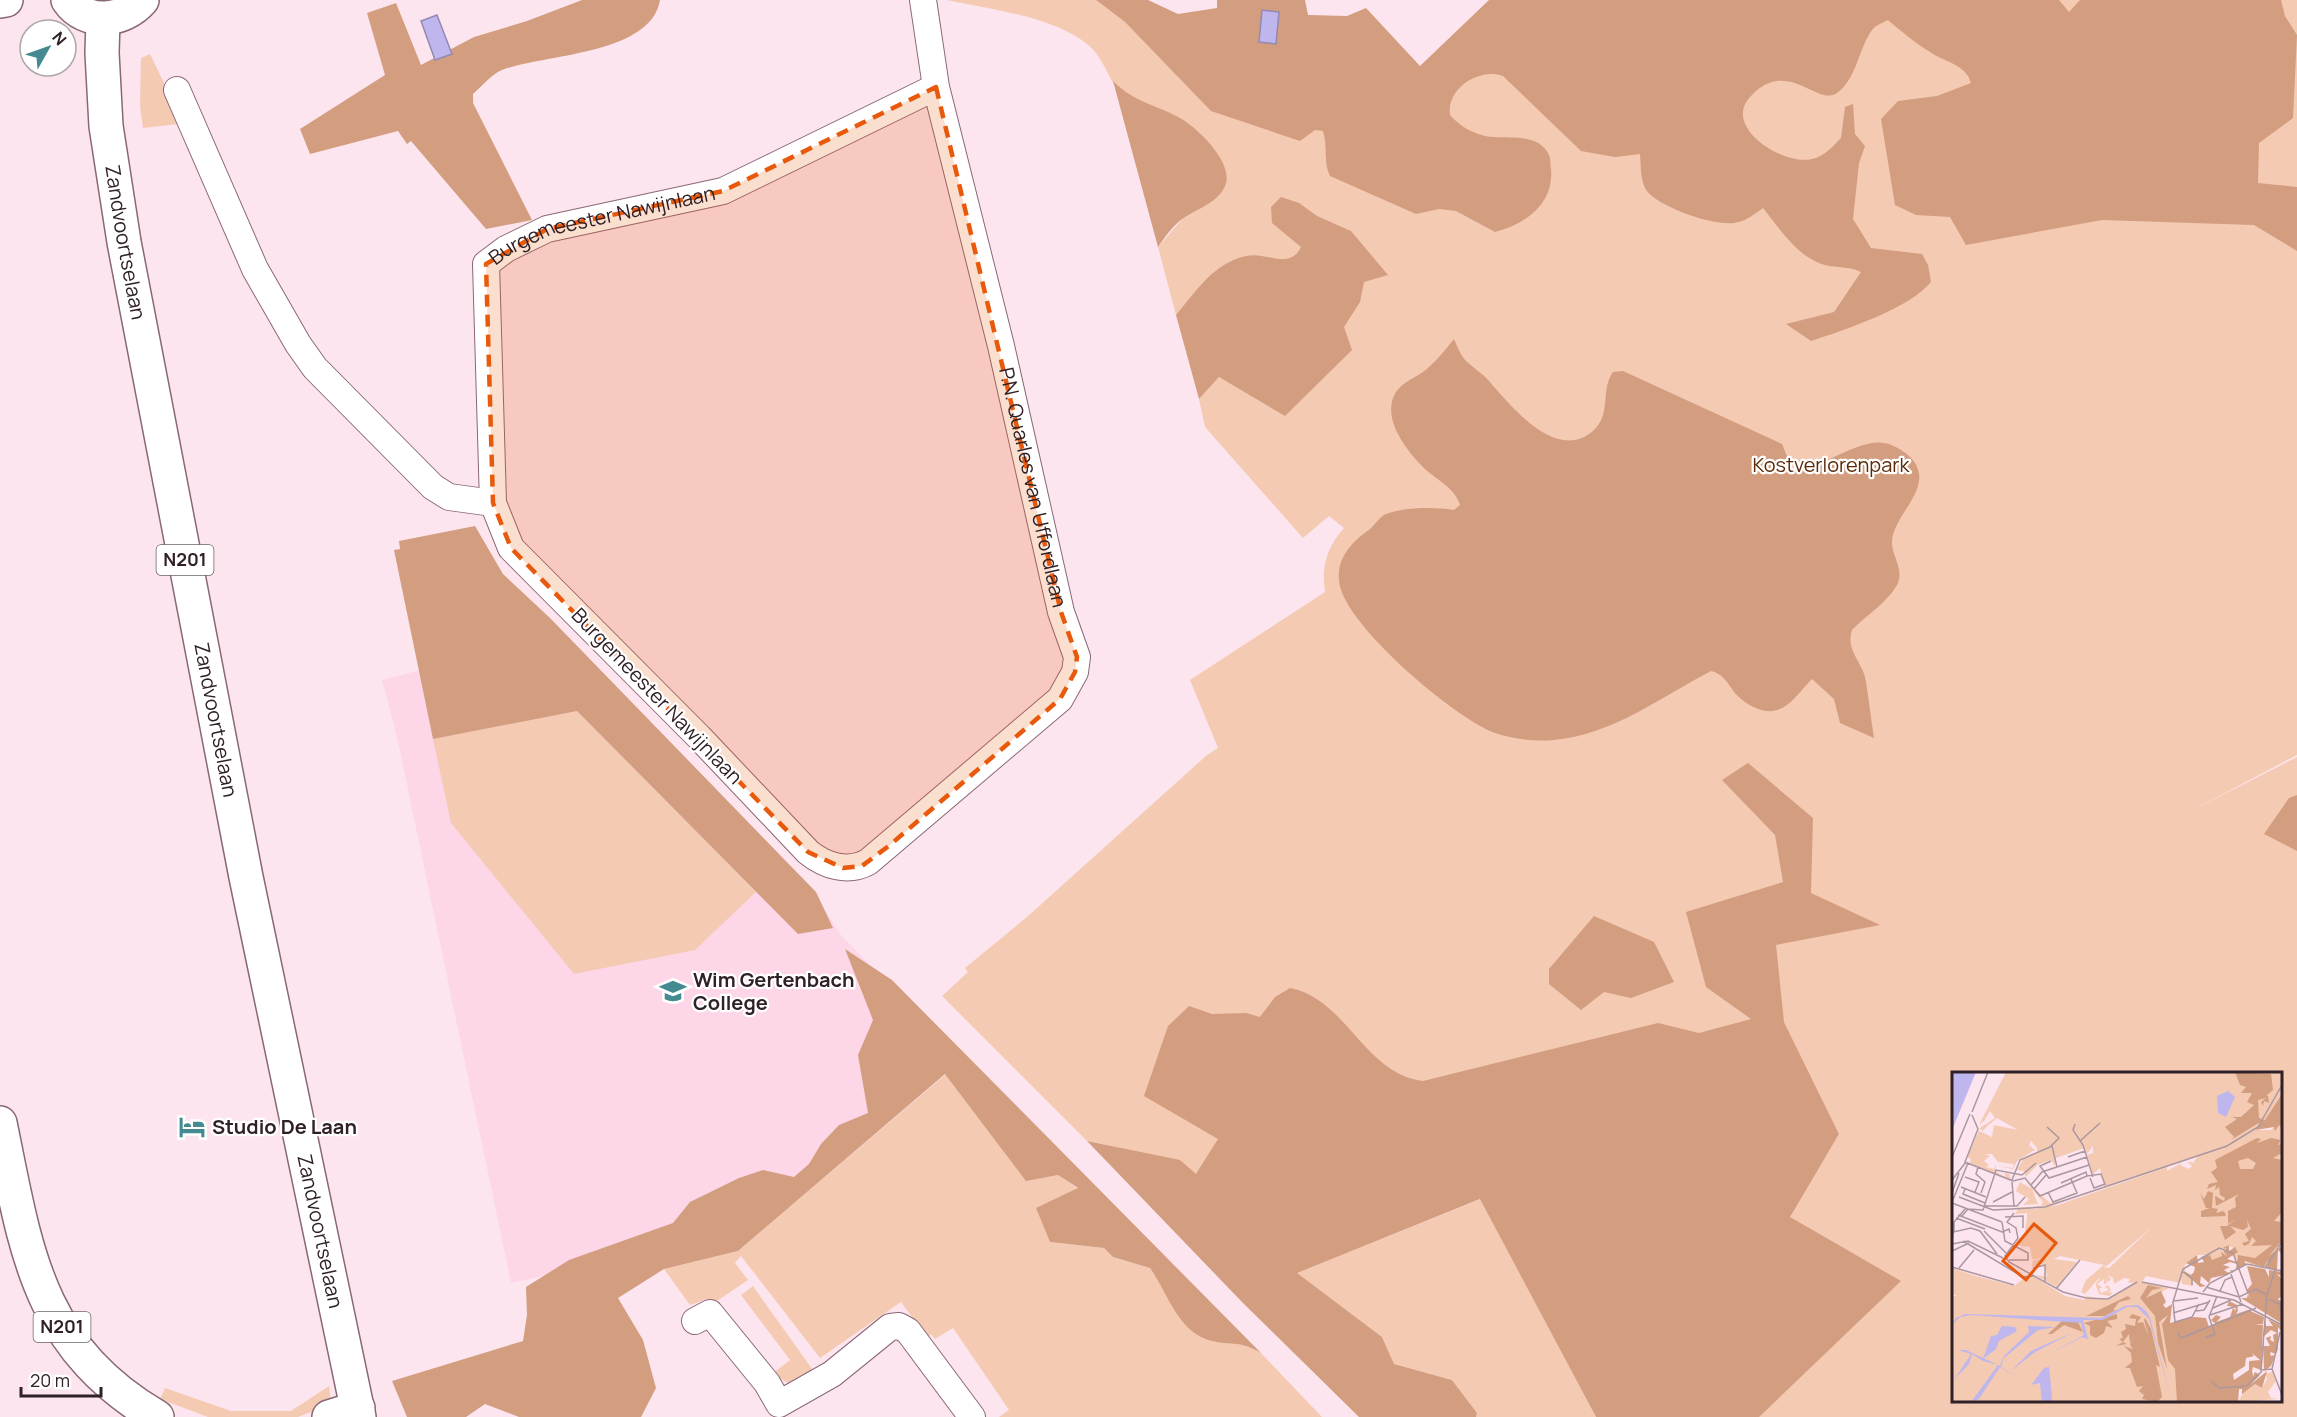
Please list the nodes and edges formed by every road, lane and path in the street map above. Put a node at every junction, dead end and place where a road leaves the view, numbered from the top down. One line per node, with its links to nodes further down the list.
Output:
1 (6, 0): 5 (main road)
2 (68, 0): 6 (main road)
3 (142, 0): 6 (main road)
4 (923, 0): 7 (street, P.N. Quarles van Uffordlaan)
5 (0, 1)
6 (103, 19): 13 (main road, Zandvoortselaan / N201)
7 (936, 87): 9 (street, Burgemeester Nawijnlaan); 10 (street, P.N. Quarles van Uffordlaan)
8 (177, 90): 9 (street)
9 (493, 503): 10 (street, Burgemeester Nawijnlaan)
10 (843, 868)
11 (0, 1123): 14 (main road, N201)
12 (695, 1322): 15 (street)
13 (349, 1414)
14 (157, 1415)
15 (972, 1417)

